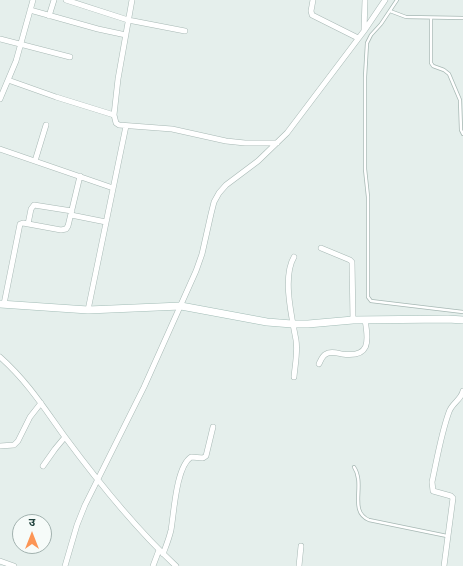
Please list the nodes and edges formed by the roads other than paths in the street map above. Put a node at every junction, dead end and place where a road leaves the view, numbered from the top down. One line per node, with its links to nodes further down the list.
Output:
1 (33, 0): 9 (street)
2 (54, 0): 11 (street)
3 (66, 0): 14 (street)
4 (132, 0): 14 (street)
5 (313, 0): 18 (street)
6 (365, 0): 16 (street)
7 (385, 0): 16 (street)
8 (397, 0): 10 (lane)
9 (30, 10): 11 (street); 20 (street)
10 (390, 11): 12 (lane); 41 (lane)
11 (49, 16): 17 (street)
12 (431, 18): 13 (lane); 27 (lane)
13 (463, 18)
14 (128, 20): 15 (street); 17 (street)
15 (185, 31)
16 (364, 31): 18 (street)
17 (126, 35): 24 (street)
18 (358, 38): 28 (street)
19 (0, 39): 20 (street)
20 (21, 43): 21 (street); 22 (street)
21 (70, 57)
22 (8, 80): 23 (street); 24 (street)
23 (0, 99)
24 (114, 115): 26 (street)
25 (46, 125): 30 (street)
26 (126, 126): 28 (street); 32 (street)
27 (463, 134)
28 (277, 143): 39 (street)
29 (0, 148): 30 (street)
30 (35, 161): 31 (street)
31 (80, 176): 32 (street); 33 (street)
32 (113, 188): 34 (street)
33 (71, 213): 34 (street); 35 (street); 35 (street)
34 (106, 222): 40 (street)
35 (28, 224): 38 (street)
36 (321, 248): 42 (street)
37 (294, 257): 45 (street)
38 (2, 304): 40 (street)
39 (181, 306): 40 (street); 45 (street); 57 (street)
40 (88, 310)
41 (463, 312)
42 (353, 320): 43 (street); 45 (street)
43 (365, 320): 44 (street); 47 (street)
44 (463, 320)
45 (292, 324): 48 (street)
46 (0, 357): 51 (street)
47 (319, 364)
48 (294, 377)
49 (463, 391): 50 (street)
50 (461, 401): 58 (street)
51 (41, 403): 53 (street); 54 (street)
52 (213, 428): 60 (street)
53 (66, 437): 55 (street); 57 (street)
54 (0, 446)
55 (43, 466)
56 (354, 467): 58 (lane)
57 (98, 480): 60 (street); 63 (street)
58 (447, 536): 67 (street)
59 (301, 546): 66 (street)
60 (161, 552): 64 (street); 65 (street)
61 (0, 561): 62 (street)
62 (14, 566)
63 (65, 566)
64 (152, 566)
65 (176, 566)
66 (299, 566)
67 (444, 566)

